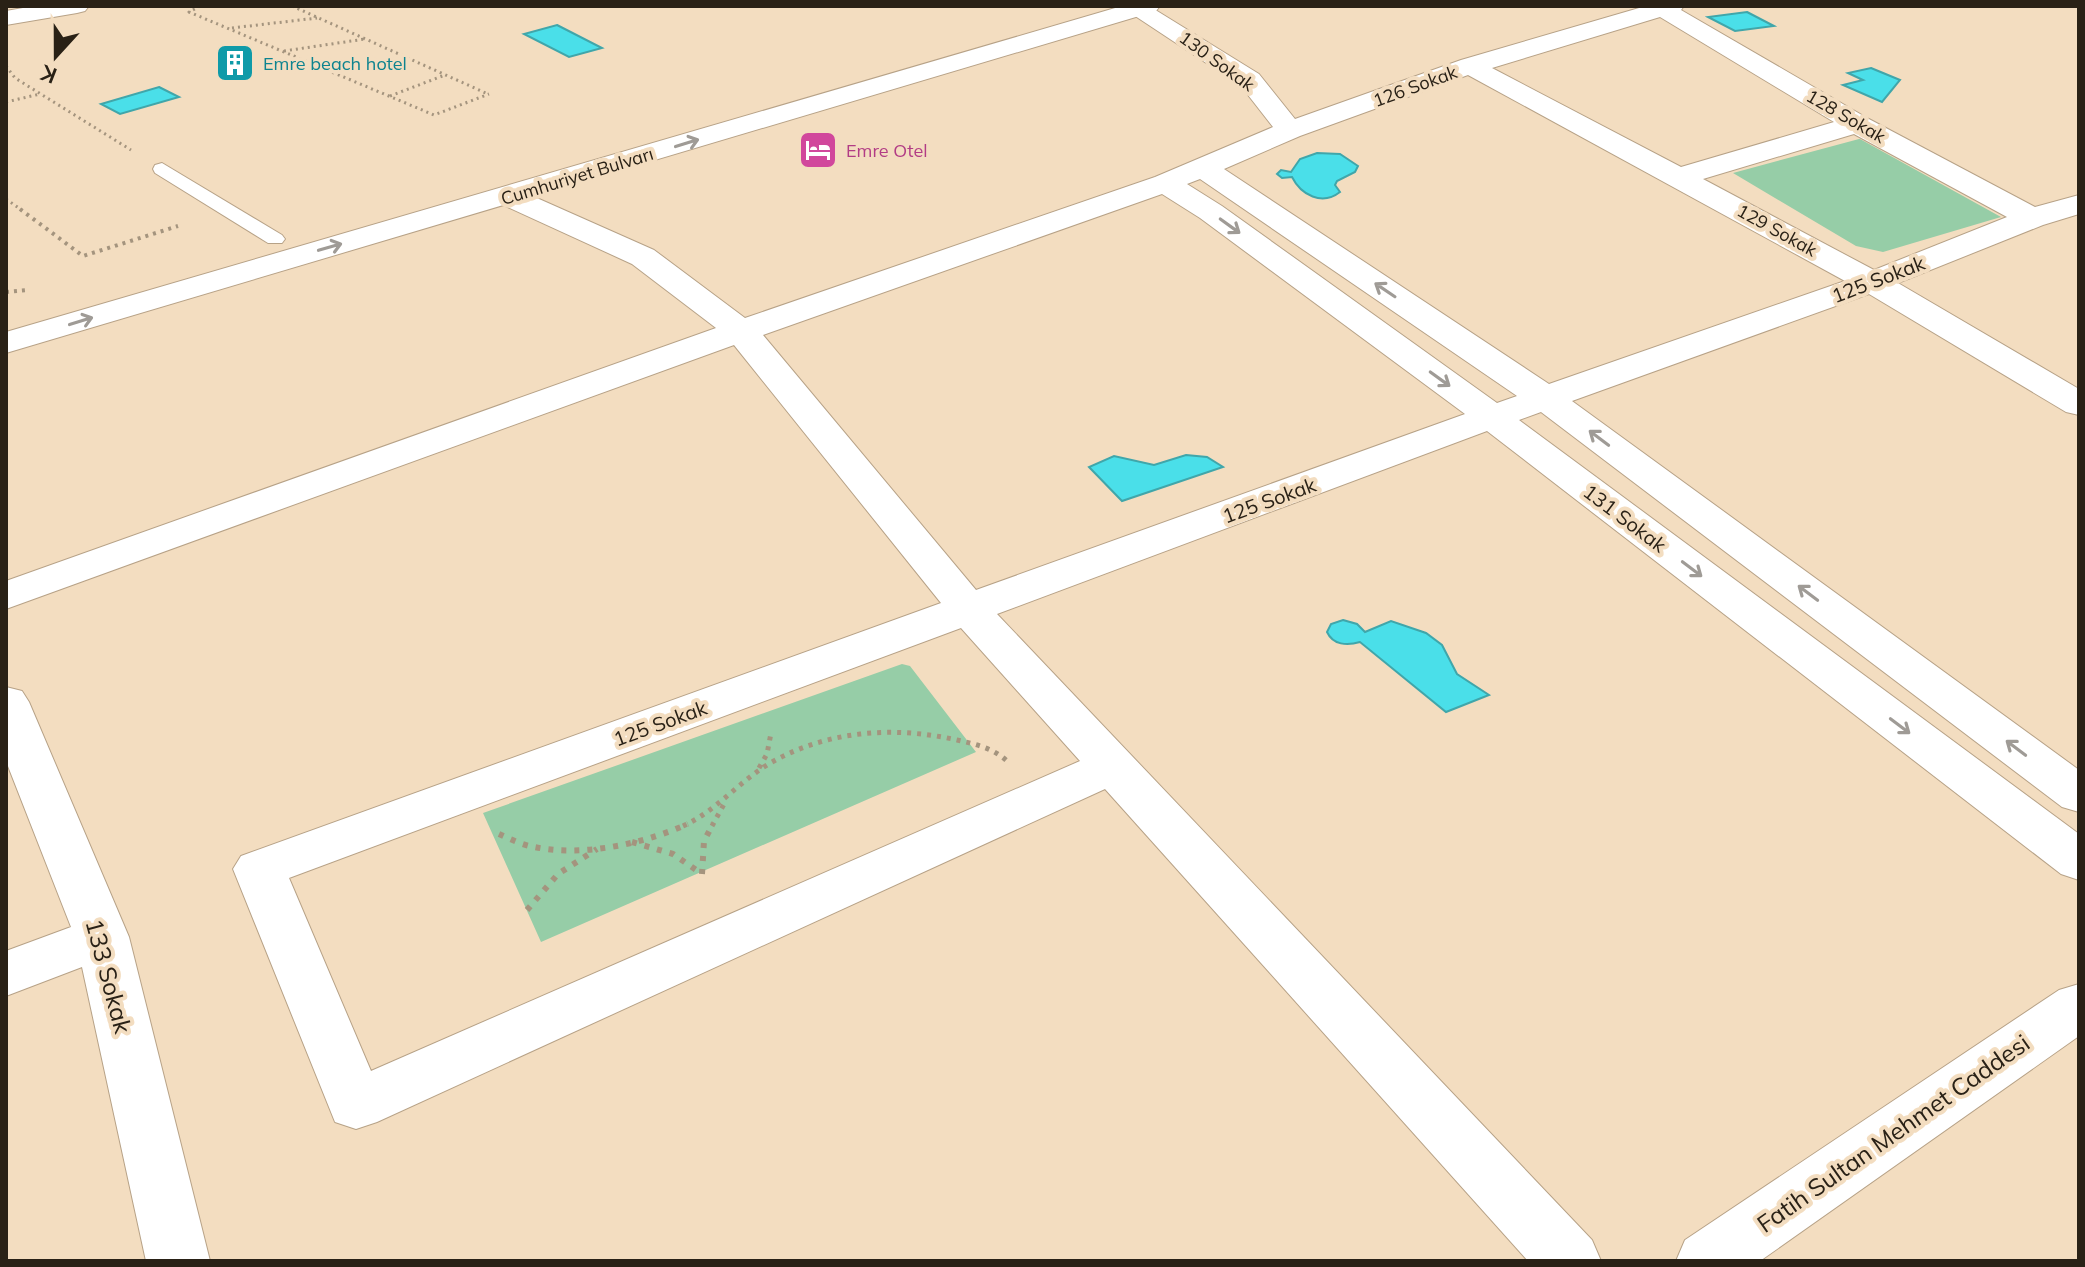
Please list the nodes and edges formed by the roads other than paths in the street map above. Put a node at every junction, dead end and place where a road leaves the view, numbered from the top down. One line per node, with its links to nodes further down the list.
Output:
1 (77, 6): 5 (street)
2 (1095, 6): 16 (street, Cumhuriyet Bulvarı)
3 (1139, 7): 8 (street, 130 Sokak); 13 (street, Cumhuriyet Bulvarı, one-way to 3)
4 (1667, 7): 6 (street, 126 Sokak); 7 (street, 128 Sokak)
5 (6, 18)
6 (1470, 66): 8 (street, 126 Sokak); 11 (street, 129 Sokak)
7 (1857, 124): 11 (street); 15 (street, 128 Sokak)
8 (1290, 130): 9 (street, 126 Sokak)
9 (1203, 168): 12 (street, 126 Sokak); 21 (street, one-way to 9)
10 (162, 169): 16 (lane)
11 (1680, 177): 17 (street, 129 Sokak)
12 (1165, 183): 19 (street, 126 Sokak); 23 (street, 131 Sokak, one-way to 23)
13 (510, 197): 19 (street); 20 (street, Cumhuriyet Bulvarı, one-way to 13)
14 (2079, 204): 15 (street, 125 Sokak)
15 (2032, 218): 17 (street, 125 Sokak)
16 (275, 239): 18 (street, Cumhuriyet Bulvarı)
17 (1872, 282): 21 (street, 125 Sokak); 22 (street, 129 Sokak)
18 (6, 317)
19 (741, 331): 24 (street, 126 Sokak); 25 (street)
20 (6, 343)
21 (1545, 398): 23 (street, 125 Sokak); 28 (street, one-way to 21)
22 (2079, 404)
23 (1492, 417): 25 (street, 125 Sokak); 29 (street, 131 Sokak, one-way to 29)
24 (6, 596)
25 (970, 611): 27 (street); 27 (street, 125 Sokak)
26 (6, 702): 30 (street, 133 Sokak)
27 (1113, 766): 34 (street)
28 (2079, 795)
29 (2079, 861)
30 (102, 937): 31 (street); 33 (street, 133 Sokak)
31 (6, 974)
32 (2079, 1006): 35 (street, Fatih Sultan Mehmet Caddesi)
33 (178, 1261)
34 (1569, 1261)
35 (1708, 1261)

